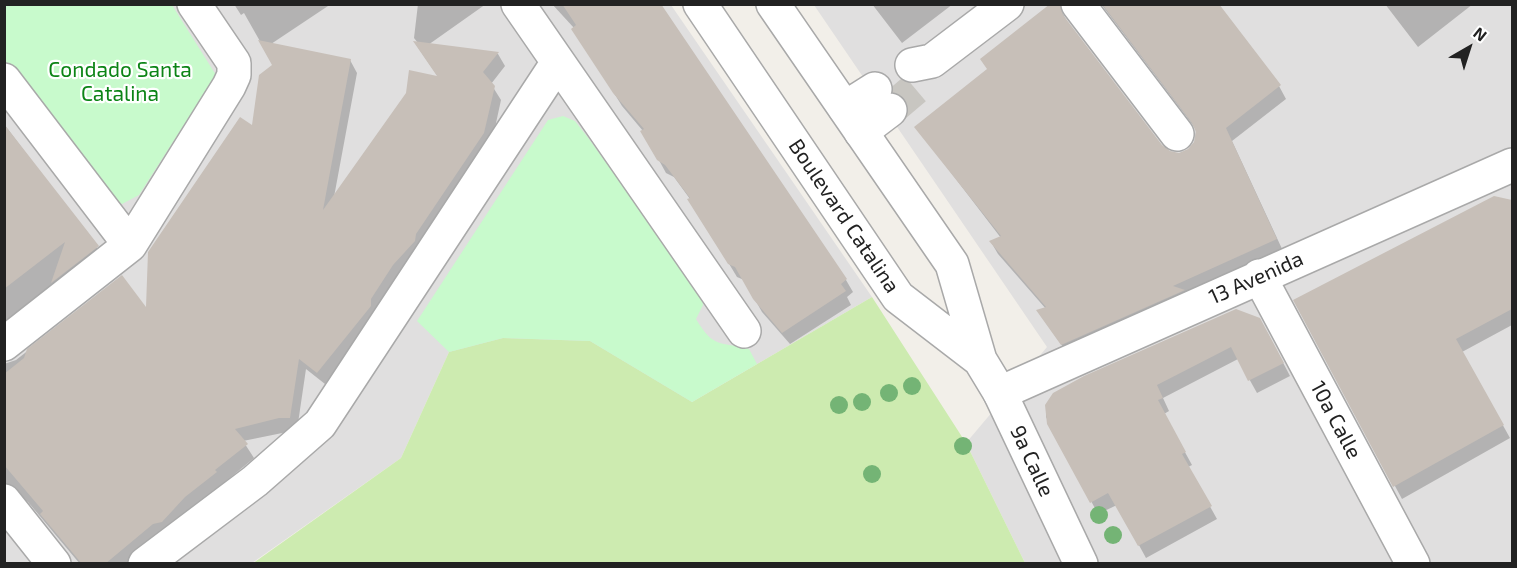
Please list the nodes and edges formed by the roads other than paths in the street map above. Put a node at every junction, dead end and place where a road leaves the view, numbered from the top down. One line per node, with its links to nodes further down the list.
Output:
1 (194, 4): 14 (street)
2 (518, 4): 7 (street)
3 (700, 4): 18 (street, Boulevard Catalina)
4 (773, 4): 11 (street)
5 (1007, 4): 8 (street)
6 (1078, 4): 12 (street)
7 (558, 62): 16 (street); 22 (street)
8 (922, 69)
9 (4, 80): 14 (street)
10 (882, 100): 11 (street)
11 (853, 120): 18 (street)
12 (1177, 134)
13 (1512, 165): 15 (street, 13 Avenida)
14 (130, 245): 17 (street)
15 (1258, 276): 19 (street, 13 Avenida); 24 (street, 10a Calle)
16 (744, 331)
17 (4, 344)
18 (980, 360): 19 (street, 9a Calle)
19 (1000, 393): 23 (street, 9a Calle)
20 (4, 501): 21 (street)
21 (54, 564)
22 (145, 564)
23 (1081, 564)
24 (1413, 564)

